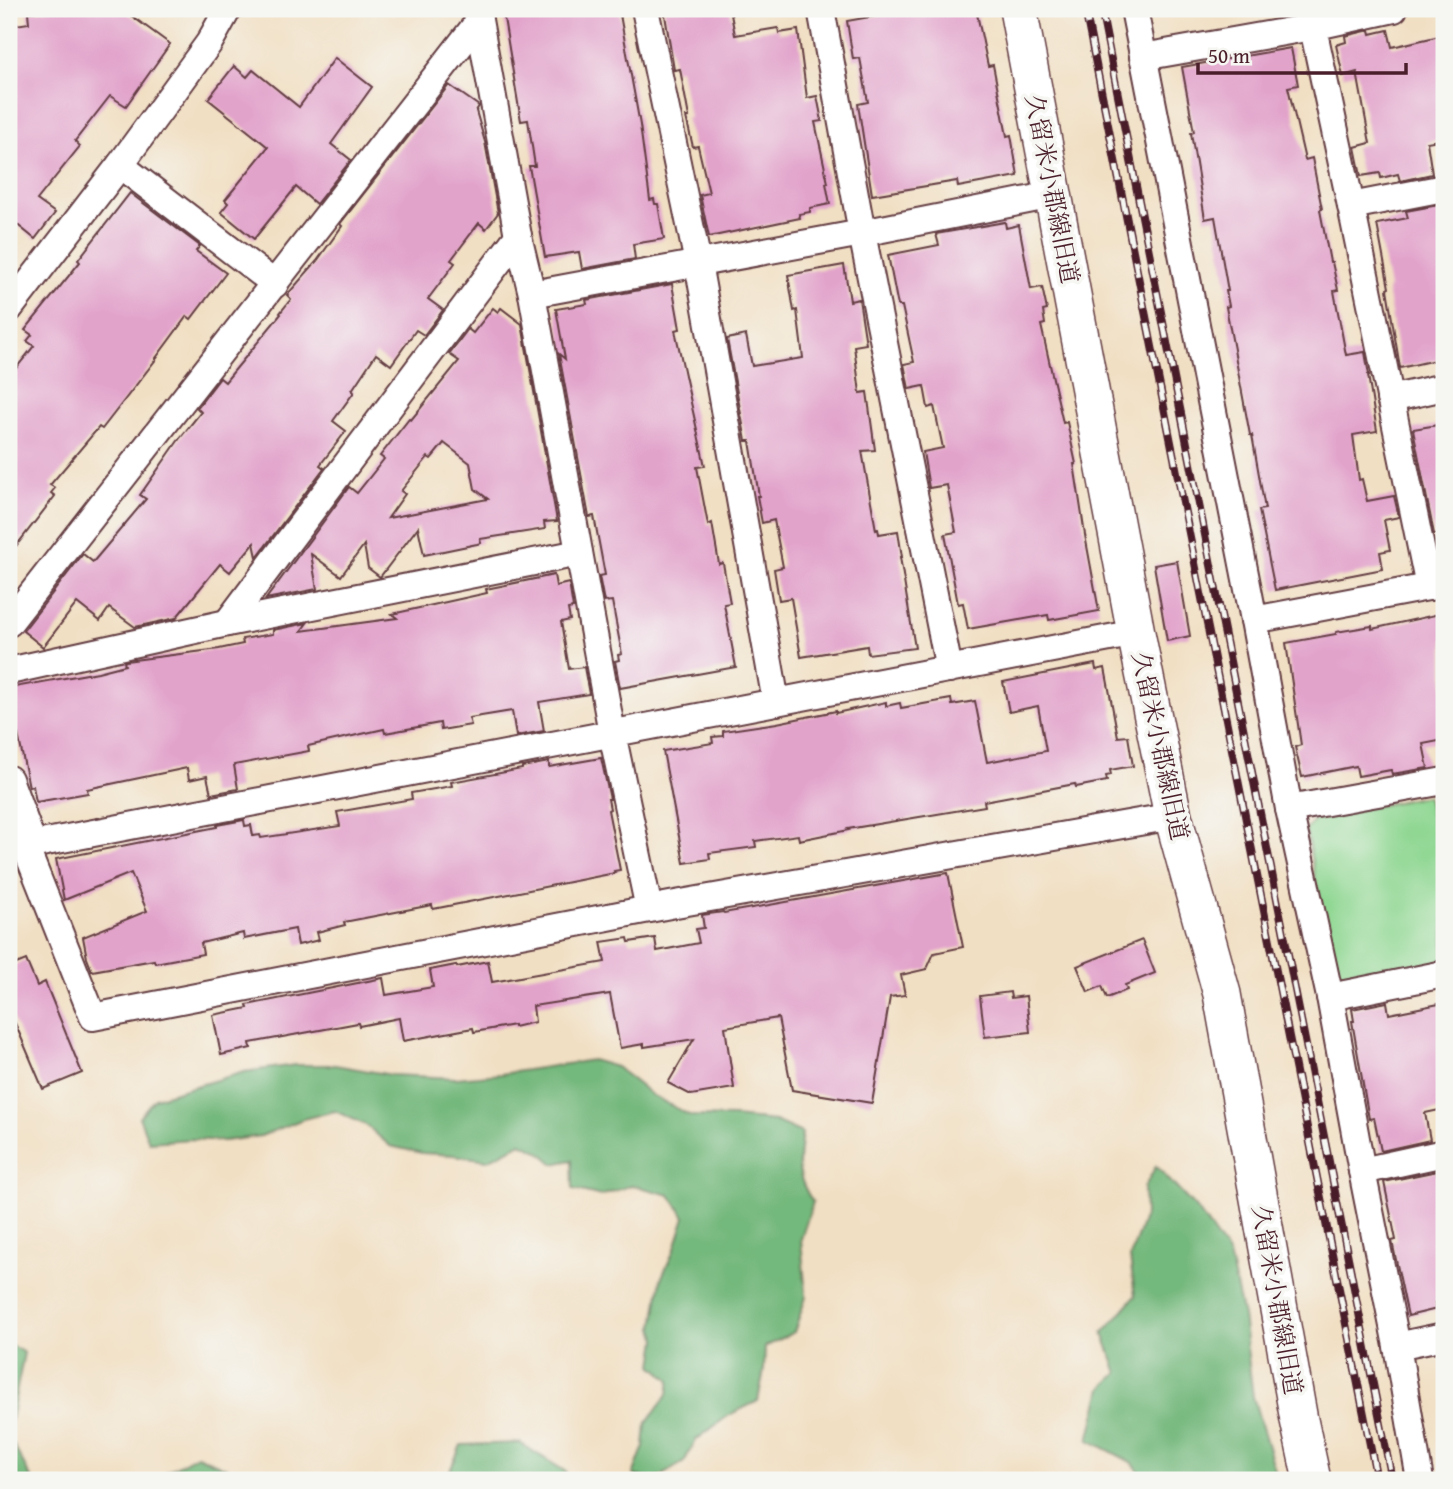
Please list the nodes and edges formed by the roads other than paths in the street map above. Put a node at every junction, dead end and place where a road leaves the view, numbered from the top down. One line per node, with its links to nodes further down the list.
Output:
1 (229, 9): 10 (street)
2 (645, 9): 16 (street)
3 (821, 9): 14 (street)
4 (1018, 9): 12 (street, 久留米小郡線旧道)
5 (1133, 9): 9 (street)
6 (1394, 9): 8 (street)
7 (478, 15): 15 (street); 17 (street)
8 (1310, 18): 9 (street); 13 (street)
9 (1143, 57): 24 (street)
10 (120, 165): 17 (street); 19 (street)
11 (1444, 188): 13 (street)
12 (1053, 195): 14 (street); 27 (street, 久留米小郡線旧道)
13 (1351, 206): 21 (street)
14 (862, 233): 16 (street); 28 (street)
15 (518, 236): 18 (street); 26 (street)
16 (698, 263): 18 (street); 30 (street)
17 (275, 284): 25 (street)
18 (532, 294): 22 (street)
19 (9, 309)
20 (1444, 387): 21 (street)
21 (1390, 399): 23 (street)
22 (579, 553): 26 (street); 31 (street)
23 (1436, 585): 24 (street)
24 (1254, 620): 34 (street)
25 (9, 623)
26 (227, 623): 29 (street)
27 (1136, 633): 28 (street); 35 (street, 久留米小郡線旧道)
28 (948, 668): 30 (street)
29 (9, 671)
30 (776, 702): 31 (street)
31 (612, 733): 36 (street); 37 (street)
32 (9, 779): 36 (street)
33 (1444, 782): 34 (street)
34 (1289, 809): 39 (street)
35 (1173, 816): 37 (street); 44 (street, 久留米小郡線旧道)
36 (22, 847): 37 (street)
37 (649, 909)
38 (1444, 974): 39 (street)
39 (1330, 997): 41 (street)
40 (1444, 1153): 41 (street)
41 (1362, 1171): 43 (street)
42 (1444, 1336): 43 (street)
43 (1397, 1346): 45 (street)
44 (1312, 1480)
45 (1420, 1480)

